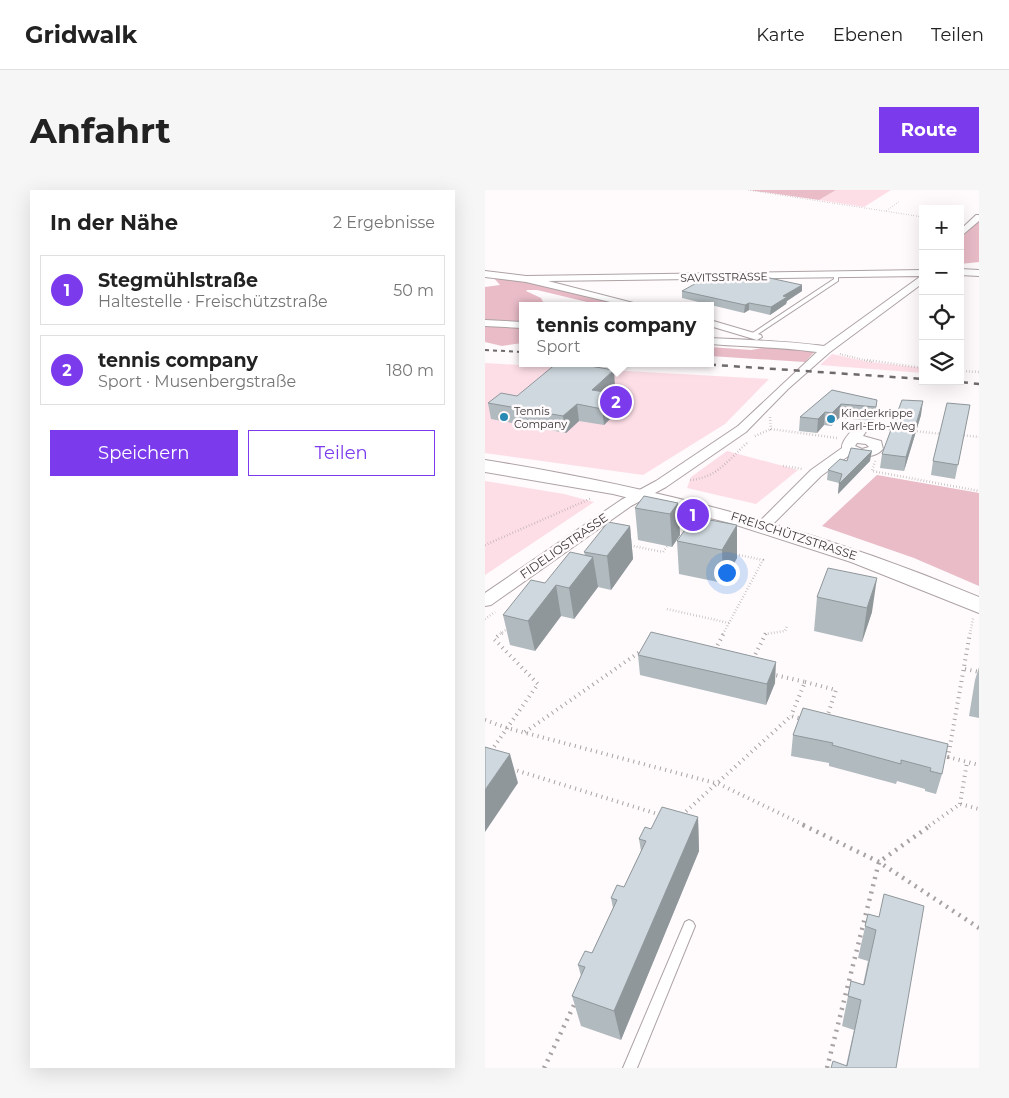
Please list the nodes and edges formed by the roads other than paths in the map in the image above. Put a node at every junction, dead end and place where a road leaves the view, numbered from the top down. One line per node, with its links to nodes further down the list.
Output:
1 (979, 217): 2 (street)
2 (964, 231)
3 (964, 272): 5 (street)
4 (919, 273): 7 (street, SAVITSSTRASSE)
5 (979, 273)
6 (485, 274): 8 (street)
7 (836, 275): 8 (street, SAVITSSTRASSE); 14 (lane)
8 (526, 279): 10 (street)
9 (919, 281): 17 (street, FIDELIOSTRASSE)
10 (622, 302)
11 (485, 322): 13 (street)
12 (714, 324): 14 (street)
13 (519, 325)
14 (753, 335): 16 (street)
15 (714, 341): 16 (street)
16 (782, 344): 17 (street)
17 (826, 350): 22 (street, FIDELIOSTRASSE)
18 (863, 427): 19 (street)
19 (848, 449): 20 (street); 23 (street)
20 (870, 452)
21 (485, 466): 22 (main road, FREISCHÜTZSTRASSE)
22 (643, 494): 23 (main road, FREISCHÜTZSTRASSE); 24 (street, FIDELIOSTRASSE)
23 (764, 525): 25 (main road, FREISCHÜTZSTRASSE)
24 (485, 601)
25 (976, 612)
26 (689, 926): 27 (lane)
27 (630, 1068)

